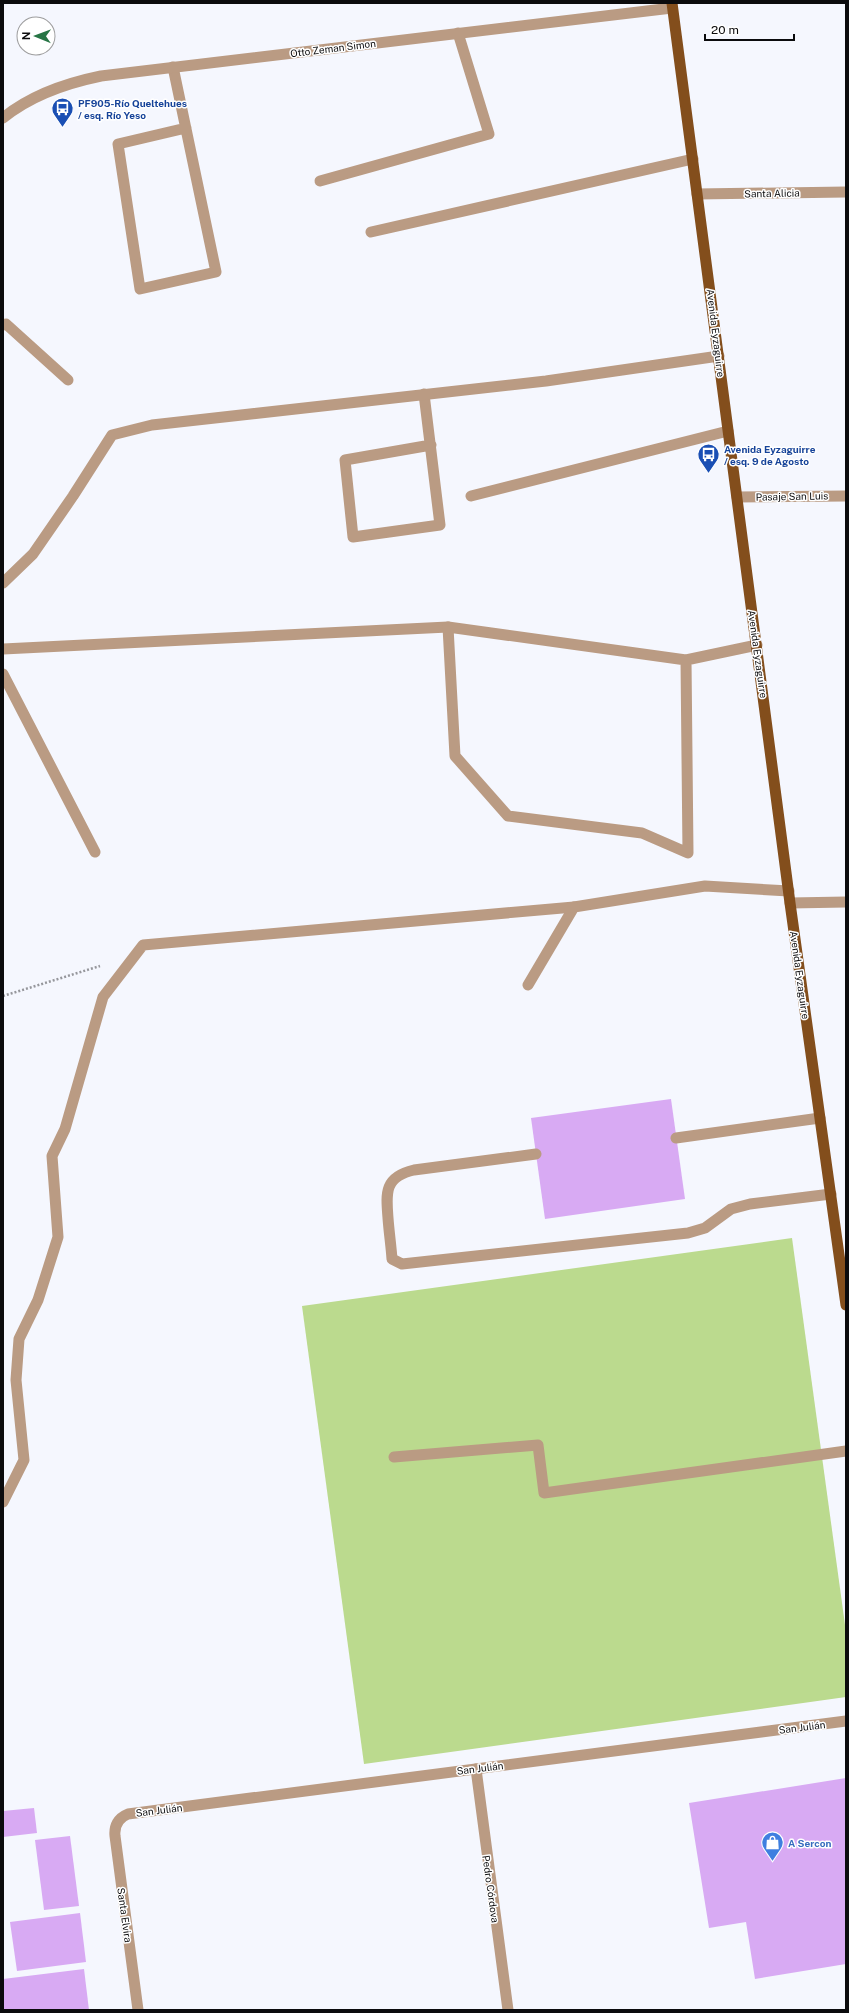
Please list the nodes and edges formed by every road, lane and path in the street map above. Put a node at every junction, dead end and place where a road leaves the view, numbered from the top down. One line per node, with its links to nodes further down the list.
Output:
1 (672, 5): 2 (street, Otto Zeman Simon); 6 (main road, Avenida Eyzaguirre)
2 (458, 33): 3 (street, Otto Zeman Simon); 7 (street)
3 (173, 67): 4 (street, Otto Zeman Simon); 5 (street)
4 (3, 118)
5 (186, 128): 5 (street)
6 (693, 158): 9 (main road, Avenida Eyzaguirre); 10 (street)
7 (320, 181)
8 (846, 192): 9 (street, Santa Alicia)
9 (697, 194): 12 (main road, Avenida Eyzaguirre)
10 (371, 232)
11 (3, 325): 13 (street)
12 (719, 356): 14 (street); 15 (main road, Avenida Eyzaguirre)
13 (68, 380)
14 (424, 394): 16 (street); 20 (street)
15 (728, 431): 17 (street); 19 (main road, Avenida Eyzaguirre)
16 (431, 445): 16 (street)
17 (471, 496)
18 (846, 496): 19 (street, Pasaje San Luis)
19 (737, 497): 22 (main road, Avenida Eyzaguirre)
20 (3, 583)
21 (448, 627): 23 (street); 24 (street); 24 (street)
22 (757, 645): 24 (street); 27 (main road, Avenida Eyzaguirre)
23 (3, 649)
24 (686, 660)
25 (3, 674): 26 (street)
26 (95, 852)
27 (789, 891): 29 (main road, Avenida Eyzaguirre); 30 (street)
28 (846, 902): 29 (street)
29 (790, 903): 34 (main road, Avenida Eyzaguirre)
30 (574, 907): 32 (street); 41 (street)
31 (104, 964): 33 (path)
32 (528, 984)
33 (3, 996)
34 (820, 1118): 35 (street); 37 (main road, Avenida Eyzaguirre)
35 (676, 1138)
36 (536, 1154): 37 (street)
37 (831, 1194): 38 (main road, Avenida Eyzaguirre)
38 (846, 1305)
39 (846, 1451): 40 (street)
40 (394, 1457)
41 (3, 1502)
42 (846, 1721): 43 (street, San Julián)
43 (476, 1769): 44 (street, San Julián); 46 (street, Pedro Córdova)
44 (118, 1822): 45 (street, Santa Elvira)
45 (138, 2010)
46 (508, 2010)

